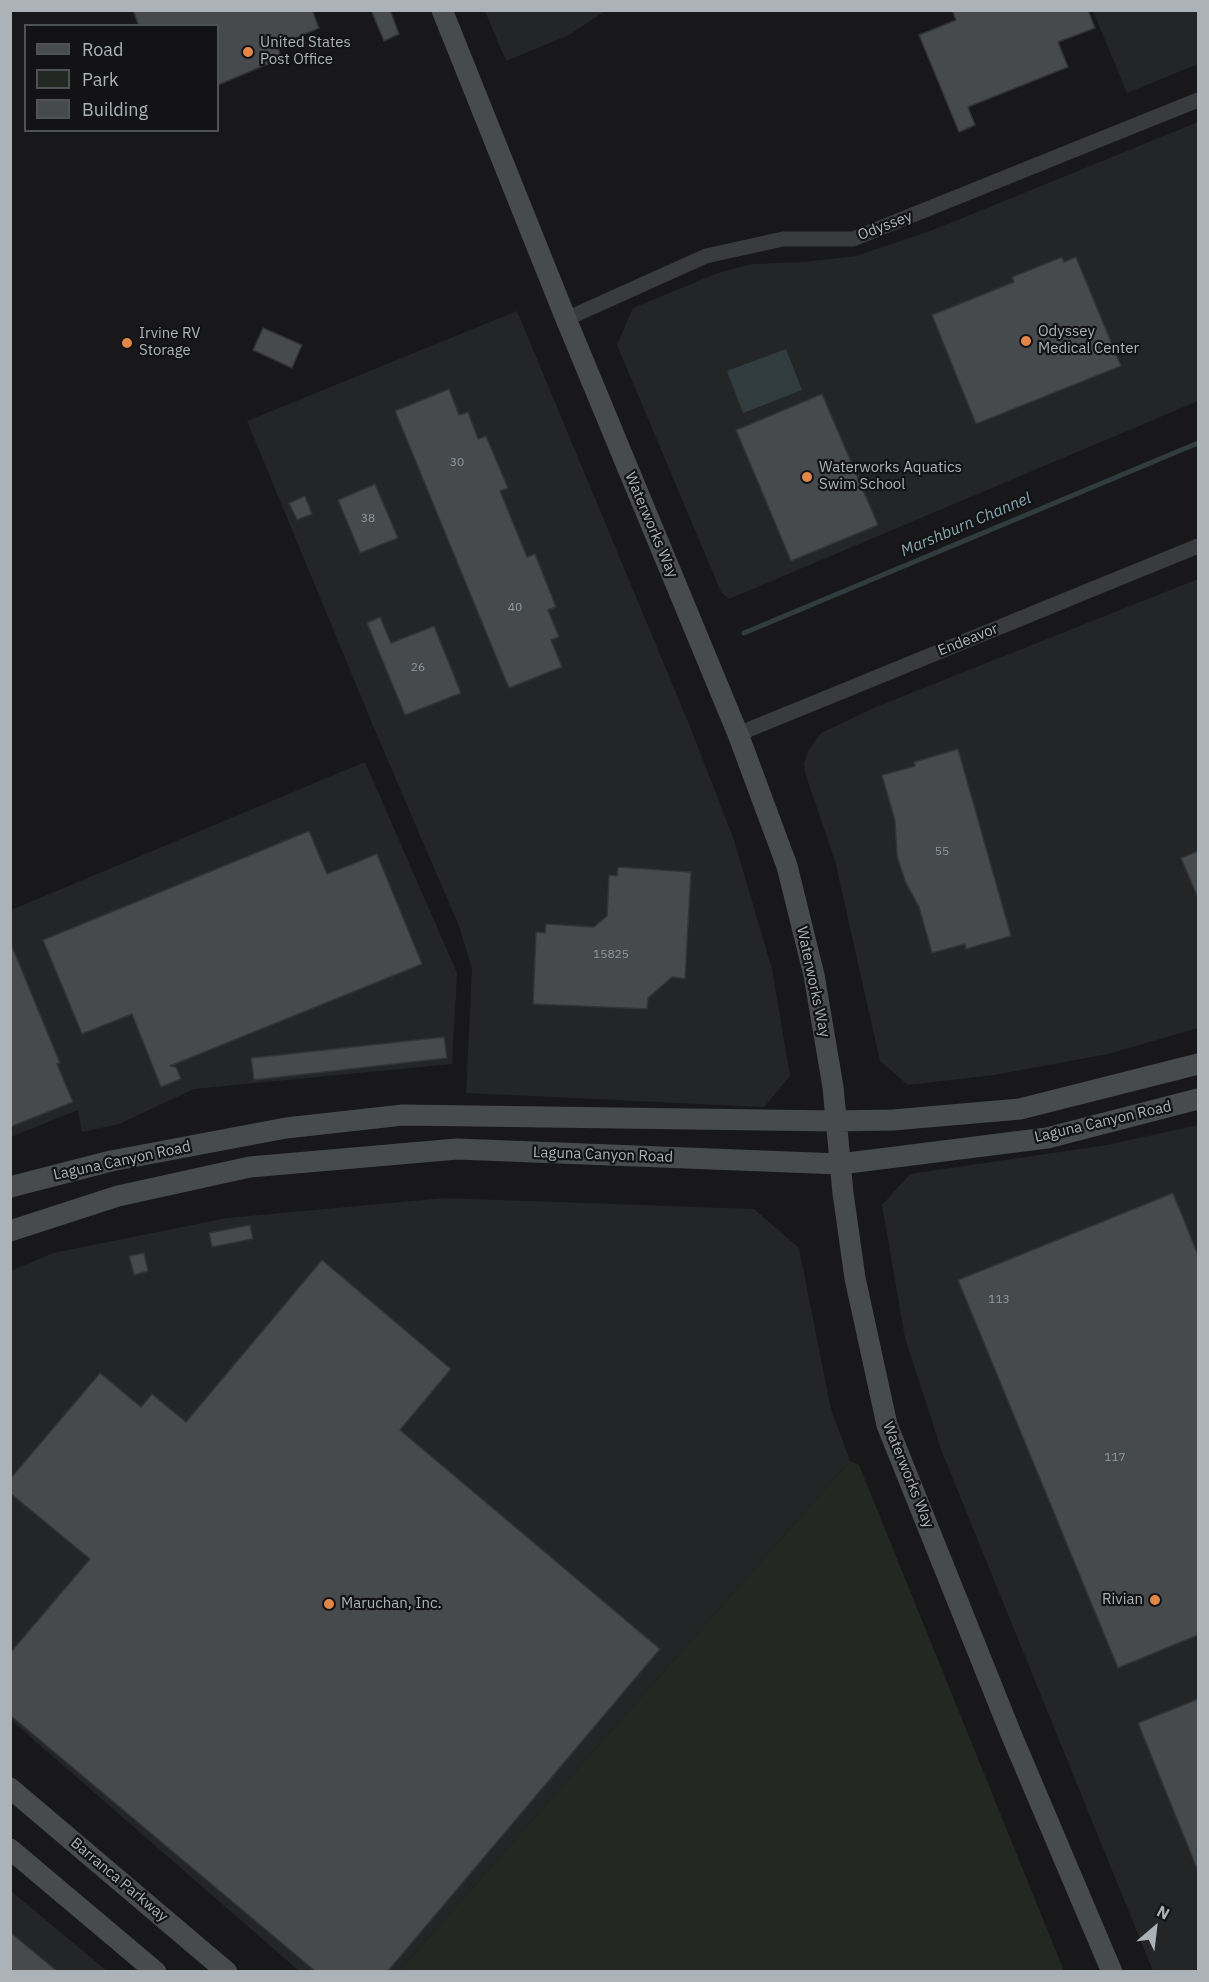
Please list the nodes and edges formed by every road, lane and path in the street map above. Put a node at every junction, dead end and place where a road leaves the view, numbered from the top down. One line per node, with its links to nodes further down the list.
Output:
1 (442, 10): 3 (main road, Waterworks Way)
2 (1198, 100): 3 (street, Odyssey)
3 (566, 319): 5 (main road, Waterworks Way)
4 (1198, 546): 5 (street, Endeavor)
5 (738, 734): 8 (main road, Waterworks Way)
6 (1198, 1064): 8 (main road, Laguna Canyon Road)
7 (1198, 1099): 9 (main road, Laguna Canyon Road)
8 (835, 1121): 9 (main road, Waterworks Way); 10 (main road, Laguna Canyon Road)
9 (840, 1164): 11 (main road, Laguna Canyon Road); 16 (main road, Waterworks Way)
10 (10, 1187)
11 (10, 1231)
12 (10, 1788): 15 (main road, Barranca Parkway)
13 (10, 1849): 14 (main road)
14 (156, 1971)
15 (227, 1971)
16 (1112, 1971)

